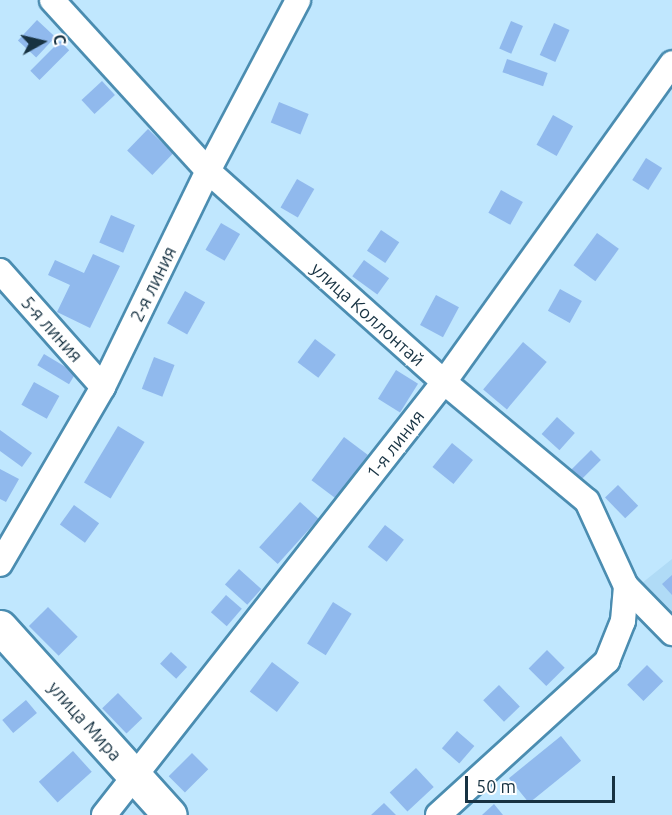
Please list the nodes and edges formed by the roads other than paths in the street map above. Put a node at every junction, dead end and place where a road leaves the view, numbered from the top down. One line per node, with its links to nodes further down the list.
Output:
1 (52, 0): 4 (street, улица Коллонтай)
2 (298, 0): 4 (street, 2-я линия)
3 (672, 63): 6 (street, 1-я линия)
4 (208, 171): 6 (street, улица Коллонтай); 7 (street, 2-я линия)
5 (0, 271): 7 (street, 5-я линия)
6 (444, 382): 9 (street, улица Коллонтай); 12 (street, 1-я линия)
7 (103, 387): 8 (street, 2-я линия)
8 (0, 564)
9 (626, 586): 11 (street, улица Коллонтай); 15 (street)
10 (0, 627): 12 (main road, улица Мира)
11 (672, 633)
12 (135, 775): 13 (street, 1-я линия); 14 (main road, улица Мира)
13 (104, 815)
14 (170, 815)
15 (438, 815)

